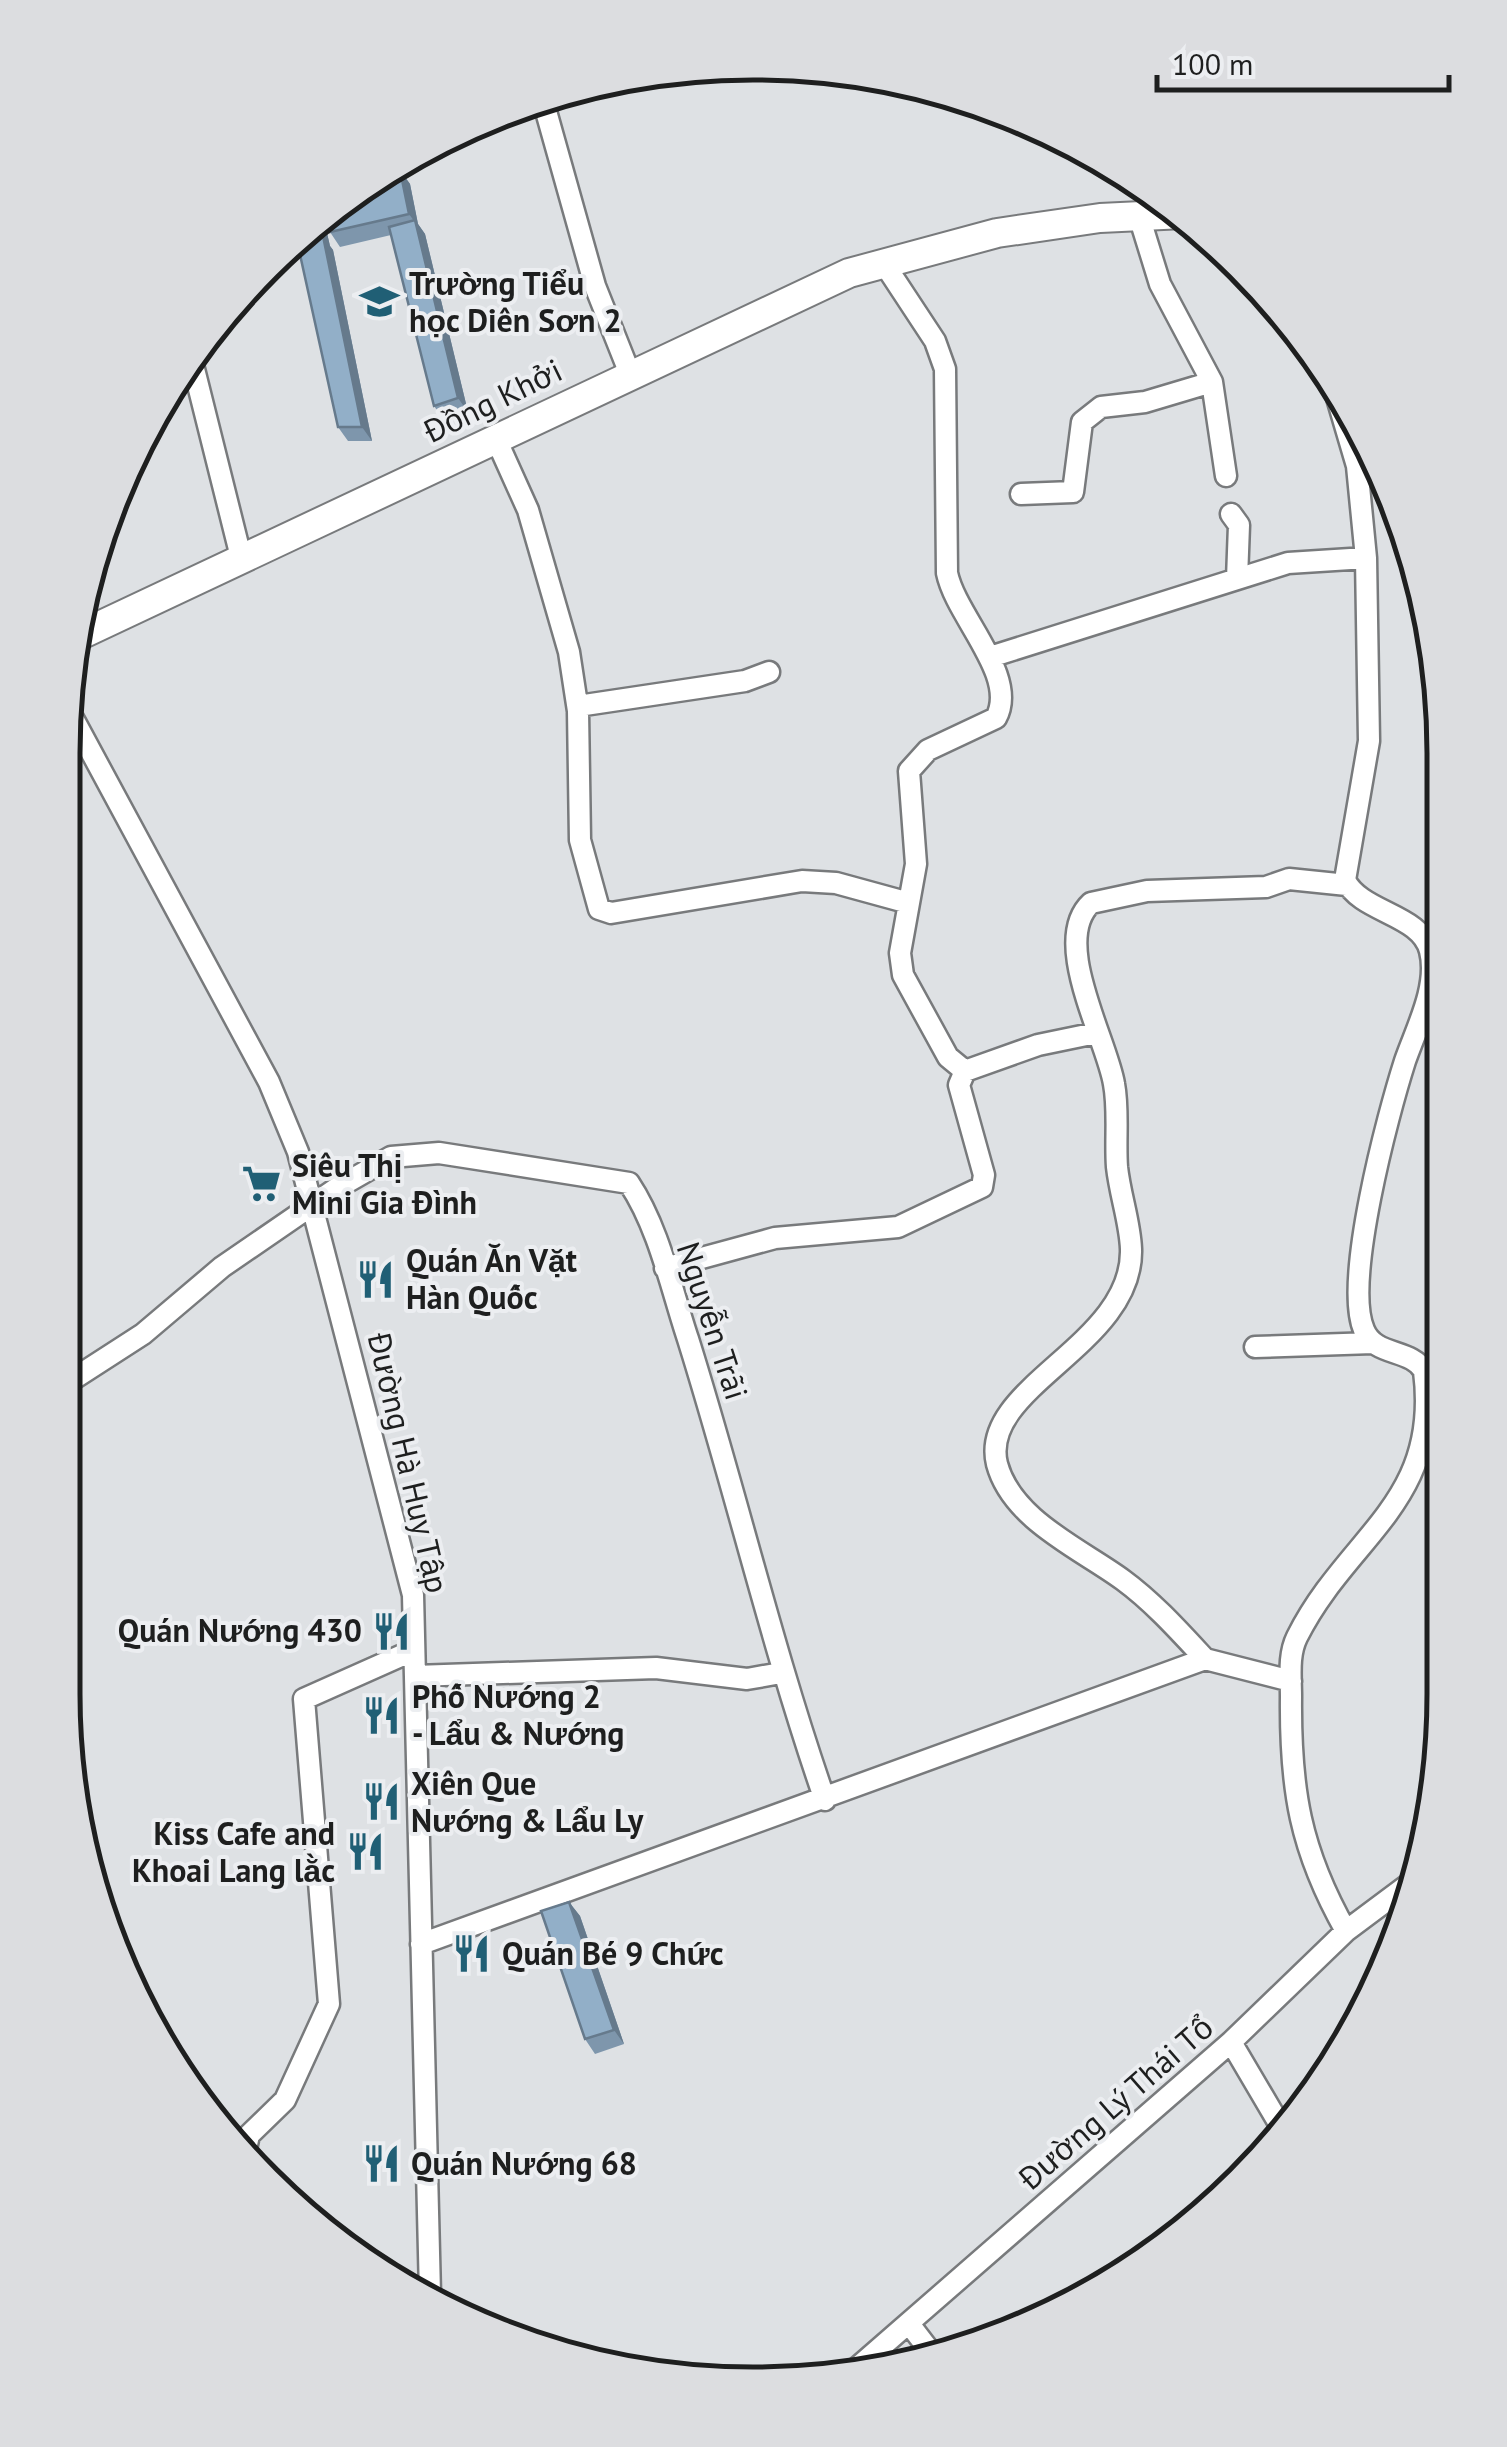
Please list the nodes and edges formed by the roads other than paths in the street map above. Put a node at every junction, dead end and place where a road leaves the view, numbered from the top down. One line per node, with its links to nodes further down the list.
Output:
1 (546, 113): 5 (street)
2 (1158, 215): 3 (main road, Đồng Khởi)
3 (1139, 216): 4 (main road, Đồng Khởi); 7 (street)
4 (883, 262): 5 (main road, Đồng Khởi); 17 (street)
5 (630, 374): 8 (main road, Đồng Khởi)
6 (196, 376): 13 (street)
7 (1212, 382): 10 (street); 11 (street)
8 (496, 439): 13 (main road, Đồng Khởi); 19 (street)
9 (1349, 440): 14 (street)
10 (1226, 476)
11 (1021, 494)
12 (1231, 514): 15 (street)
13 (241, 557): 16 (main road, Đồng Khởi)
14 (1366, 558): 15 (street); 21 (street)
15 (1237, 579): 17 (street)
16 (92, 628)
17 (990, 658): 22 (street)
18 (769, 672): 19 (street)
19 (578, 706): 22 (street)
20 (80, 732): 27 (street, Đường Hà Huy Tập)
21 (1347, 885): 23 (street); 25 (street)
22 (909, 903): 26 (street)
23 (1427, 933)
24 (1427, 1012): 29 (street)
25 (1096, 1033): 26 (street); 35 (street)
26 (964, 1071): 28 (street)
27 (314, 1205): 28 (street, Nguyễn Trãi); 31 (street, Nguyễn Trãi); 34 (street, Đường Hà Huy Tập)
28 (665, 1268): 36 (street, Nguyễn Trãi)
29 (1373, 1343): 30 (street); 32 (street)
30 (1255, 1347)
31 (80, 1376)
32 (1427, 1434)
33 (1427, 1461): 38 (street)
34 (414, 1650): 37 (street, Đường Hà Huy Tập); 45 (street)
35 (1205, 1658): 38 (street); 39 (street)
36 (781, 1674): 37 (street); 39 (street, Nguyễn Trãi)
37 (415, 1676): 42 (street, Đường Hà Huy Tập)
38 (1291, 1680): 41 (street)
39 (824, 1800): 42 (street)
40 (1396, 1893): 41 (street, Đường Lý Thái Tổ)
41 (1346, 1932): 43 (street, Đường Lý Thái Tổ)
42 (421, 1944): 46 (street, Đường Hà Huy Tập)
43 (1231, 2042): 44 (street); 47 (street, Đường Lý Thái Tổ)
44 (1276, 2119)
45 (248, 2139)
46 (430, 2284)
47 (910, 2325): 48 (street); 49 (street, Đường Lý Thái Tổ)
48 (925, 2345)
49 (871, 2356)

